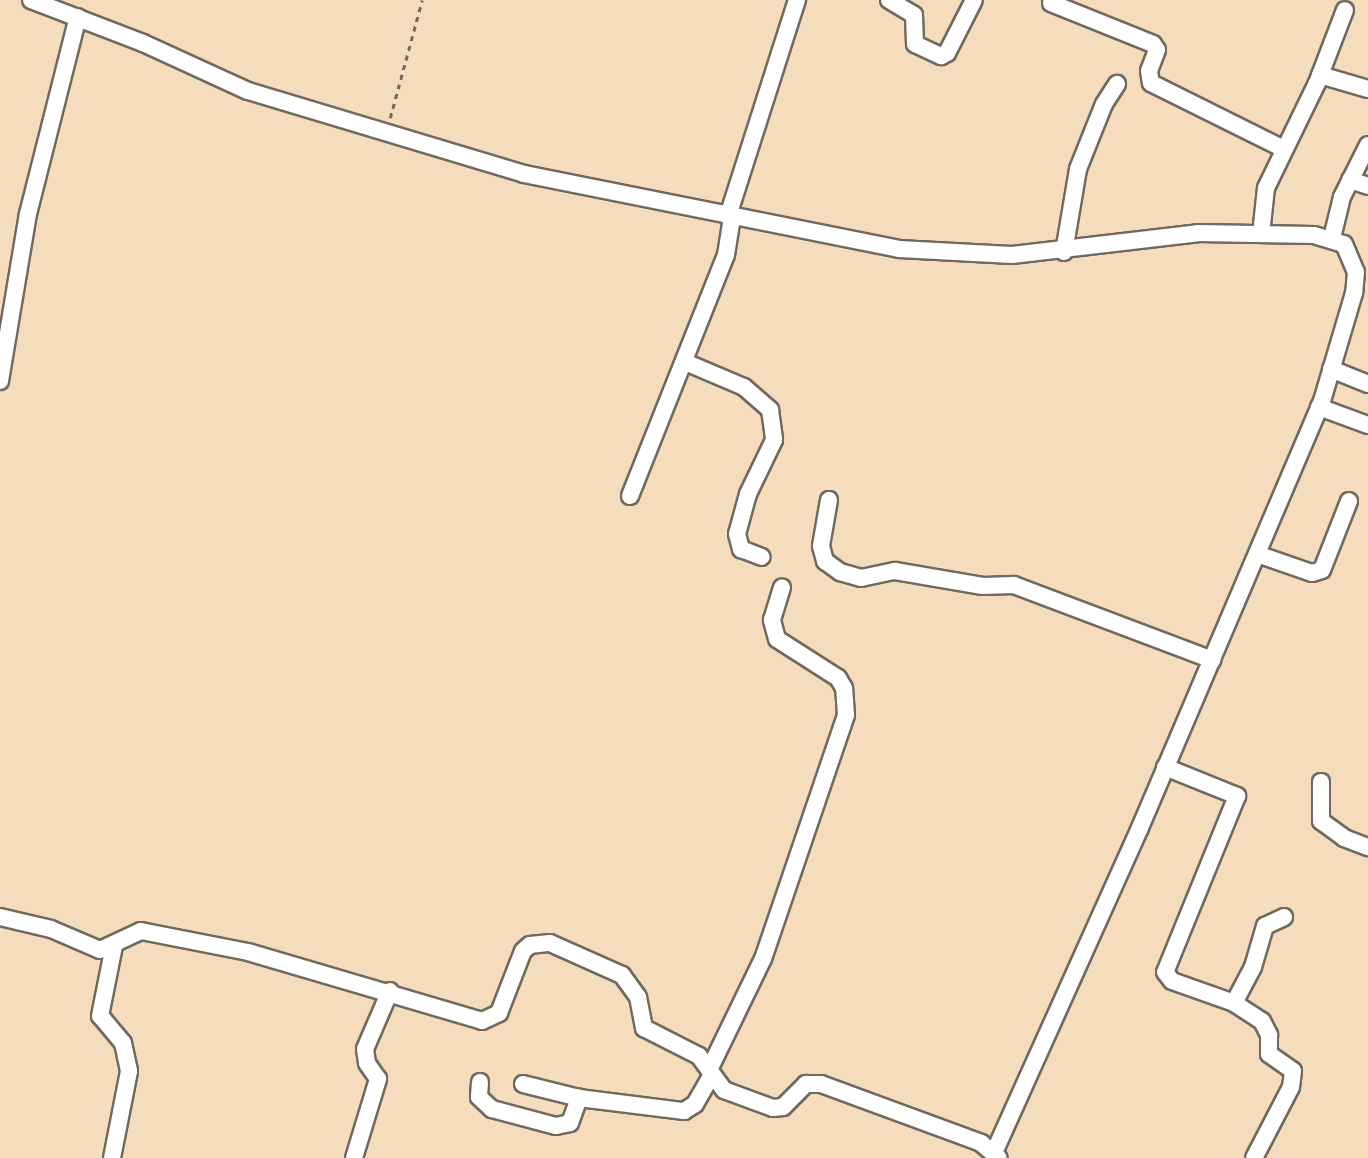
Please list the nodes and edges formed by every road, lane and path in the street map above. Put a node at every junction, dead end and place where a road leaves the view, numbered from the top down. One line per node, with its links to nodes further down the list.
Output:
1 (31, 0): 8 (street)
2 (422, 0): 12 (path)
3 (797, 0): 17 (street)
4 (889, 0): 5 (street)
5 (974, 0)
6 (1051, 3): 14 (street)
7 (1345, 10): 9 (street)
8 (78, 17): 12 (street); 23 (street)
9 (1320, 75): 11 (street); 14 (street)
10 (1117, 84): 20 (street)
11 (1368, 89)
12 (386, 132): 17 (street)
13 (1368, 145): 15 (street)
14 (1284, 149): 18 (street)
15 (1350, 180): 16 (street); 19 (street)
16 (1368, 186)
17 (730, 217): 20 (street); 21 (street)
18 (1261, 234): 19 (street); 20 (street)
19 (1332, 238): 22 (street)
20 (1064, 252)
21 (685, 362): 27 (street); 31 (street)
22 (1331, 369): 24 (street); 25 (street)
23 (0, 380)
24 (1368, 384)
25 (1319, 407): 26 (street); 30 (street)
26 (1368, 425)
27 (630, 496)
28 (829, 500): 33 (street)
29 (1349, 501): 30 (street)
30 (1257, 554): 33 (street)
31 (762, 557)
32 (782, 588): 42 (street)
33 (1212, 660): 34 (street)
34 (1166, 768): 41 (street); 46 (street)
35 (1321, 782): 36 (street)
36 (1368, 847)
37 (0, 917): 39 (street)
38 (1284, 917): 41 (street)
39 (114, 946): 40 (street); 47 (street)
40 (390, 991): 42 (street); 48 (street)
41 (1234, 1003): 49 (street)
42 (710, 1073): 45 (street); 46 (street)
43 (480, 1082): 45 (street)
44 (523, 1084): 45 (street)
45 (579, 1098)
46 (996, 1155)
47 (112, 1158)
48 (354, 1158)
49 (1254, 1158)

